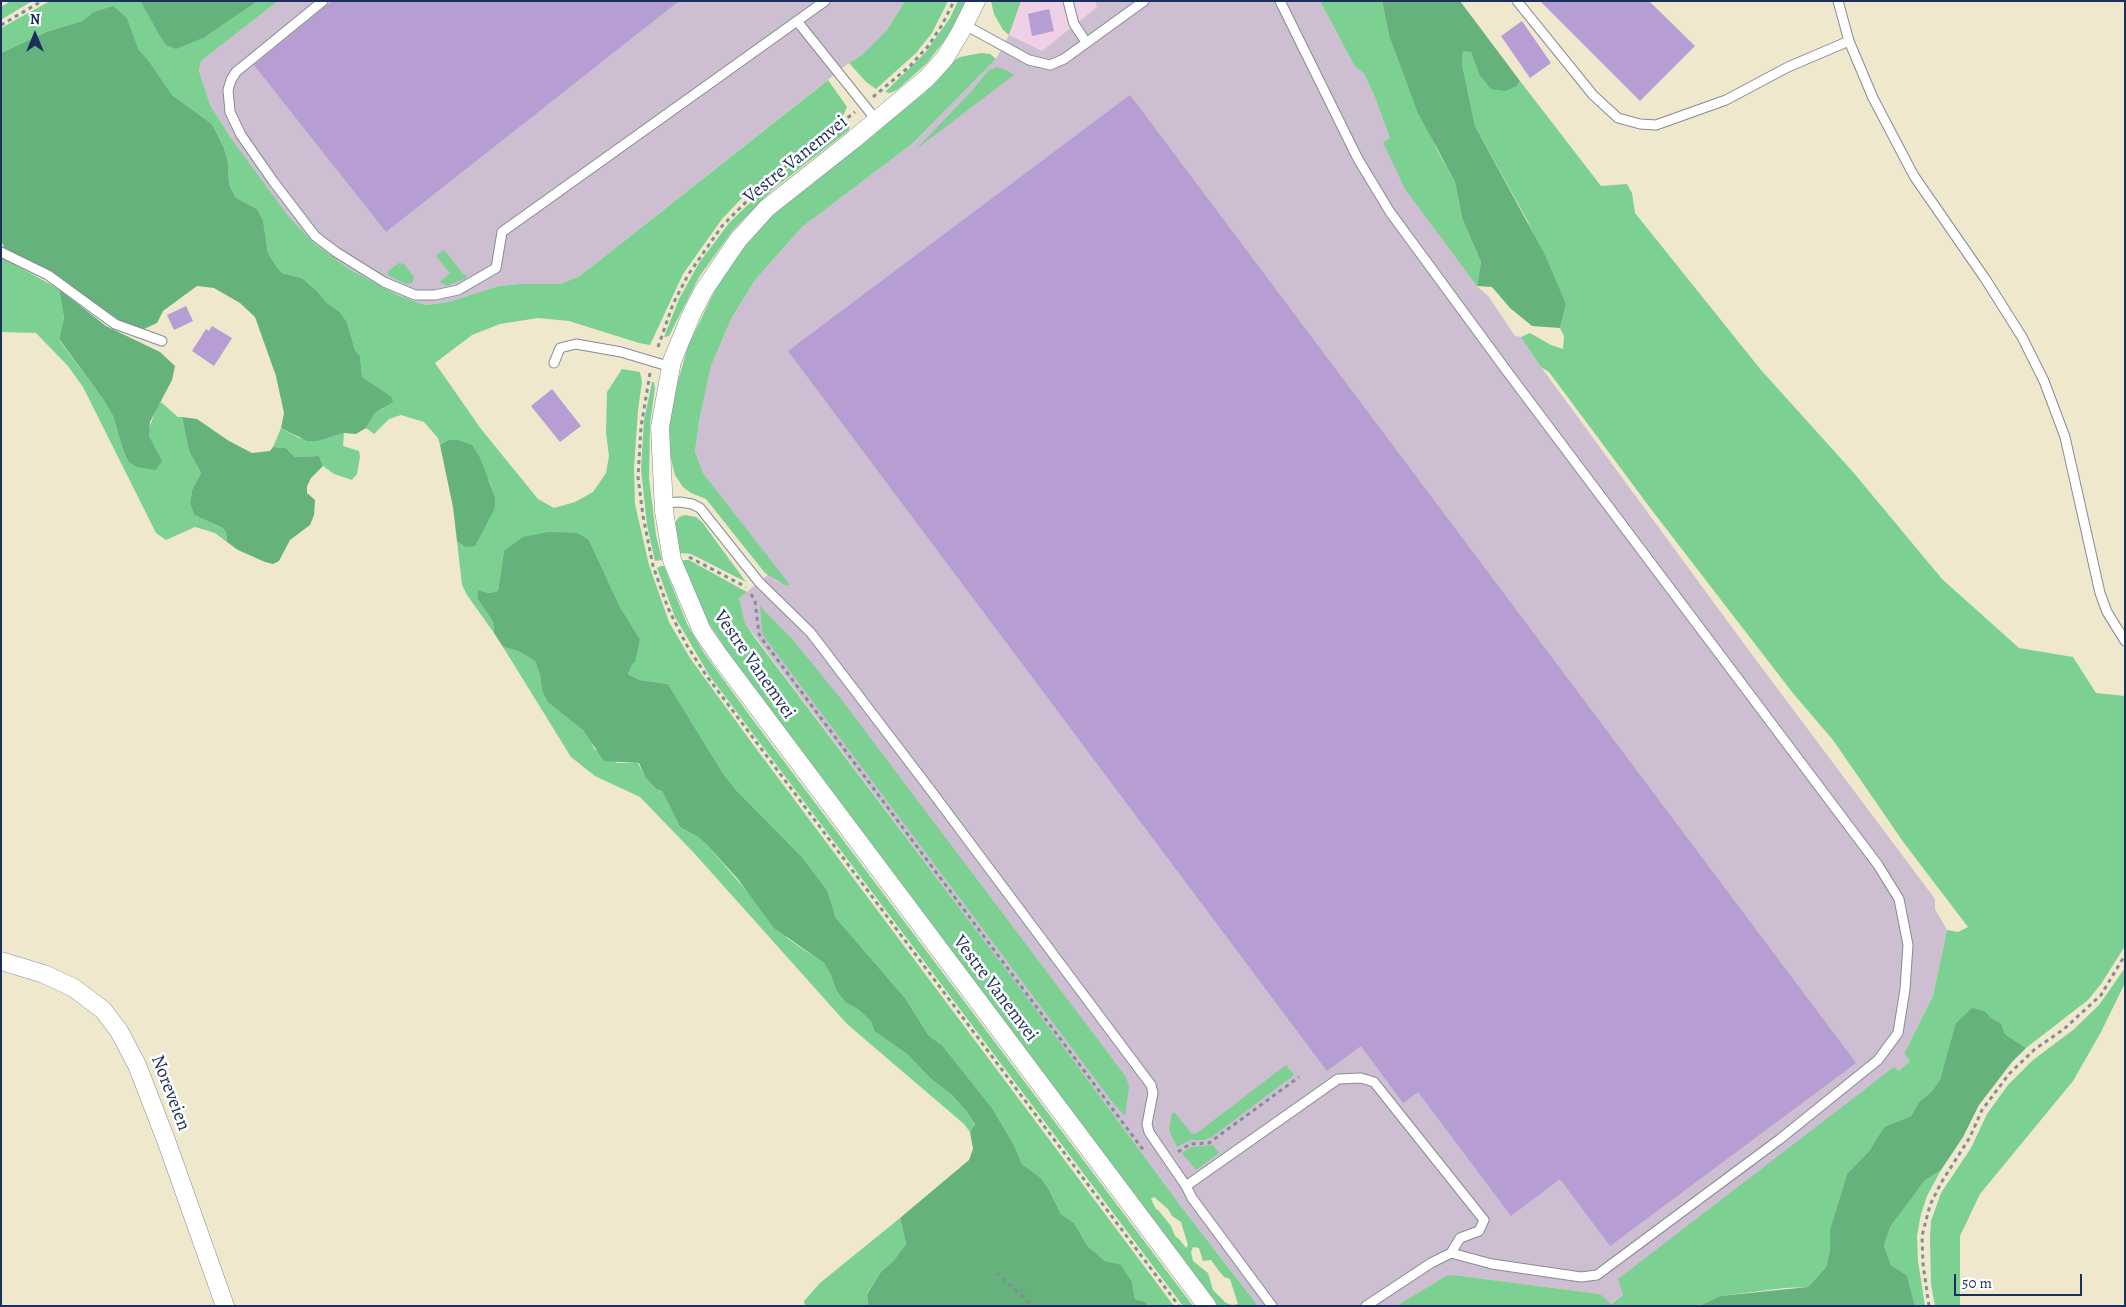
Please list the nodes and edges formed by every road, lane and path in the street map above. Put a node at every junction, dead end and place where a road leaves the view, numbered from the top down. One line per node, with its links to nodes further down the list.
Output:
1 (42, 1): 11 (path)
2 (323, 1): 10 (lane)
3 (825, 1): 10 (lane)
4 (976, 1): 12 (street, Vestre Vanemvei)
5 (1068, 1): 14 (lane)
6 (1144, 1): 14 (lane)
7 (1280, 1): 30 (lane)
8 (1838, 1): 13 (lane)
9 (1518, 2): 13 (lane)
10 (797, 21): 15 (lane)
11 (1, 25)
12 (964, 25): 14 (lane); 15 (street, Vestre Vanemvei)
13 (1849, 41): 23 (lane)
14 (1086, 42)
15 (877, 121): 19 (street, Vestre Vanemvei)
16 (1, 252): 17 (lane)
17 (162, 342)
18 (554, 363): 19 (lane)
19 (671, 367): 20 (street, Vestre Vanemvei)
20 (663, 503): 21 (street, Vestre Vanemvei); 29 (lane)
21 (672, 560): 22 (path); 28 (path); 34 (street, Vestre Vanemvei)
22 (653, 566)
23 (2125, 640)
24 (2125, 954): 37 (path)
25 (1, 961): 32 (street, Noreveien)
26 (1299, 1077): 27 (path)
27 (1177, 1152)
28 (1150, 1158)
29 (1186, 1186): 30 (lane); 35 (lane)
30 (1451, 1253): 36 (lane)
31 (997, 1273): 33 (path)
32 (224, 1306)
33 (1033, 1306)
34 (1207, 1306)
35 (1272, 1306)
36 (1366, 1306)
37 (1929, 1306)

